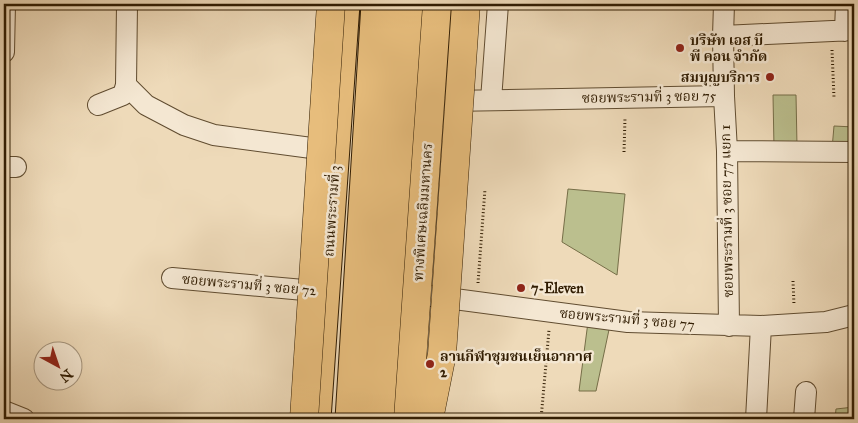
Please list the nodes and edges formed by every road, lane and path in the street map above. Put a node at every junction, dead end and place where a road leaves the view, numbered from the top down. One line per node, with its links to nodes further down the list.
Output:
1 (5, 4): 15 (street)
2 (127, 4): 16 (street)
3 (331, 4): 39 (highway, bridge)
4 (347, 4): 24 (main road, ถนนพระรามที่ 3)
5 (374, 4): 41 (main road, ถนนพระรามที่ 3)
6 (399, 4): 42 (main road)
7 (420, 4): 21 (main road)
8 (437, 4): 44 (highway, ทางพิเศษเฉลิมมหานคร, bridge)
9 (466, 4): 45 (highway, bridge)
10 (498, 4): 20 (street)
11 (724, 4): 14 (street, ซอยพระรามที่ 3 ซอย 75)
12 (846, 4): 13 (street)
13 (844, 31): 14 (street); 19 (path)
14 (723, 36): 17 (street, ซอยพระรามที่ 3 ซอย 75)
15 (4, 52)
16 (126, 85): 22 (street); 24 (street)
17 (724, 96): 18 (street, ซอยพระรามที่ 3 ซอย 75); 23 (street, ซอยพระรามที่ 3 ซอย 77 แยก 1)
18 (625, 98): 20 (street, ซอยพระรามที่ 3 ซอย 75); 25 (path)
19 (834, 98)
20 (491, 100): 21 (street, ซอยพระรามที่ 3 ซอย 75)
21 (413, 102): 29 (main road)
22 (98, 105)
23 (727, 151): 26 (street); 34 (street, ซอยพระรามที่ 3 ซอย 77 แยก 1)
24 (336, 152): 30 (main road, ถนนพระรามที่ 3)
25 (624, 152)
26 (854, 152)
27 (485, 189): 31 (path)
28 (172, 278): 30 (street, ซอยพระรามที่ 3 ซอย 72)
29 (400, 291): 31 (street, ซอยพระรามที่ 3 ซอย 77); 43 (main road)
30 (327, 292): 40 (main road, ถนนพระรามที่ 3)
31 (477, 302): 32 (street, ซอยพระรามที่ 3 ซอย 77)
32 (551, 312): 34 (street, ซอยพระรามที่ 3 ซอย 77); 46 (path)
33 (854, 316): 35 (street, ซอยพระรามที่ 3 ซอย 77)
34 (729, 326): 35 (street, ซอยพระรามที่ 3 ซอย 77)
35 (761, 326): 47 (street)
36 (806, 392): 48 (street)
37 (4, 411): 38 (street)
38 (24, 419)
39 (304, 419)
40 (318, 419)
41 (348, 419)
42 (373, 419)
43 (392, 419)
44 (408, 419)
45 (429, 419)
46 (541, 419)
47 (756, 419)
48 (804, 419)

